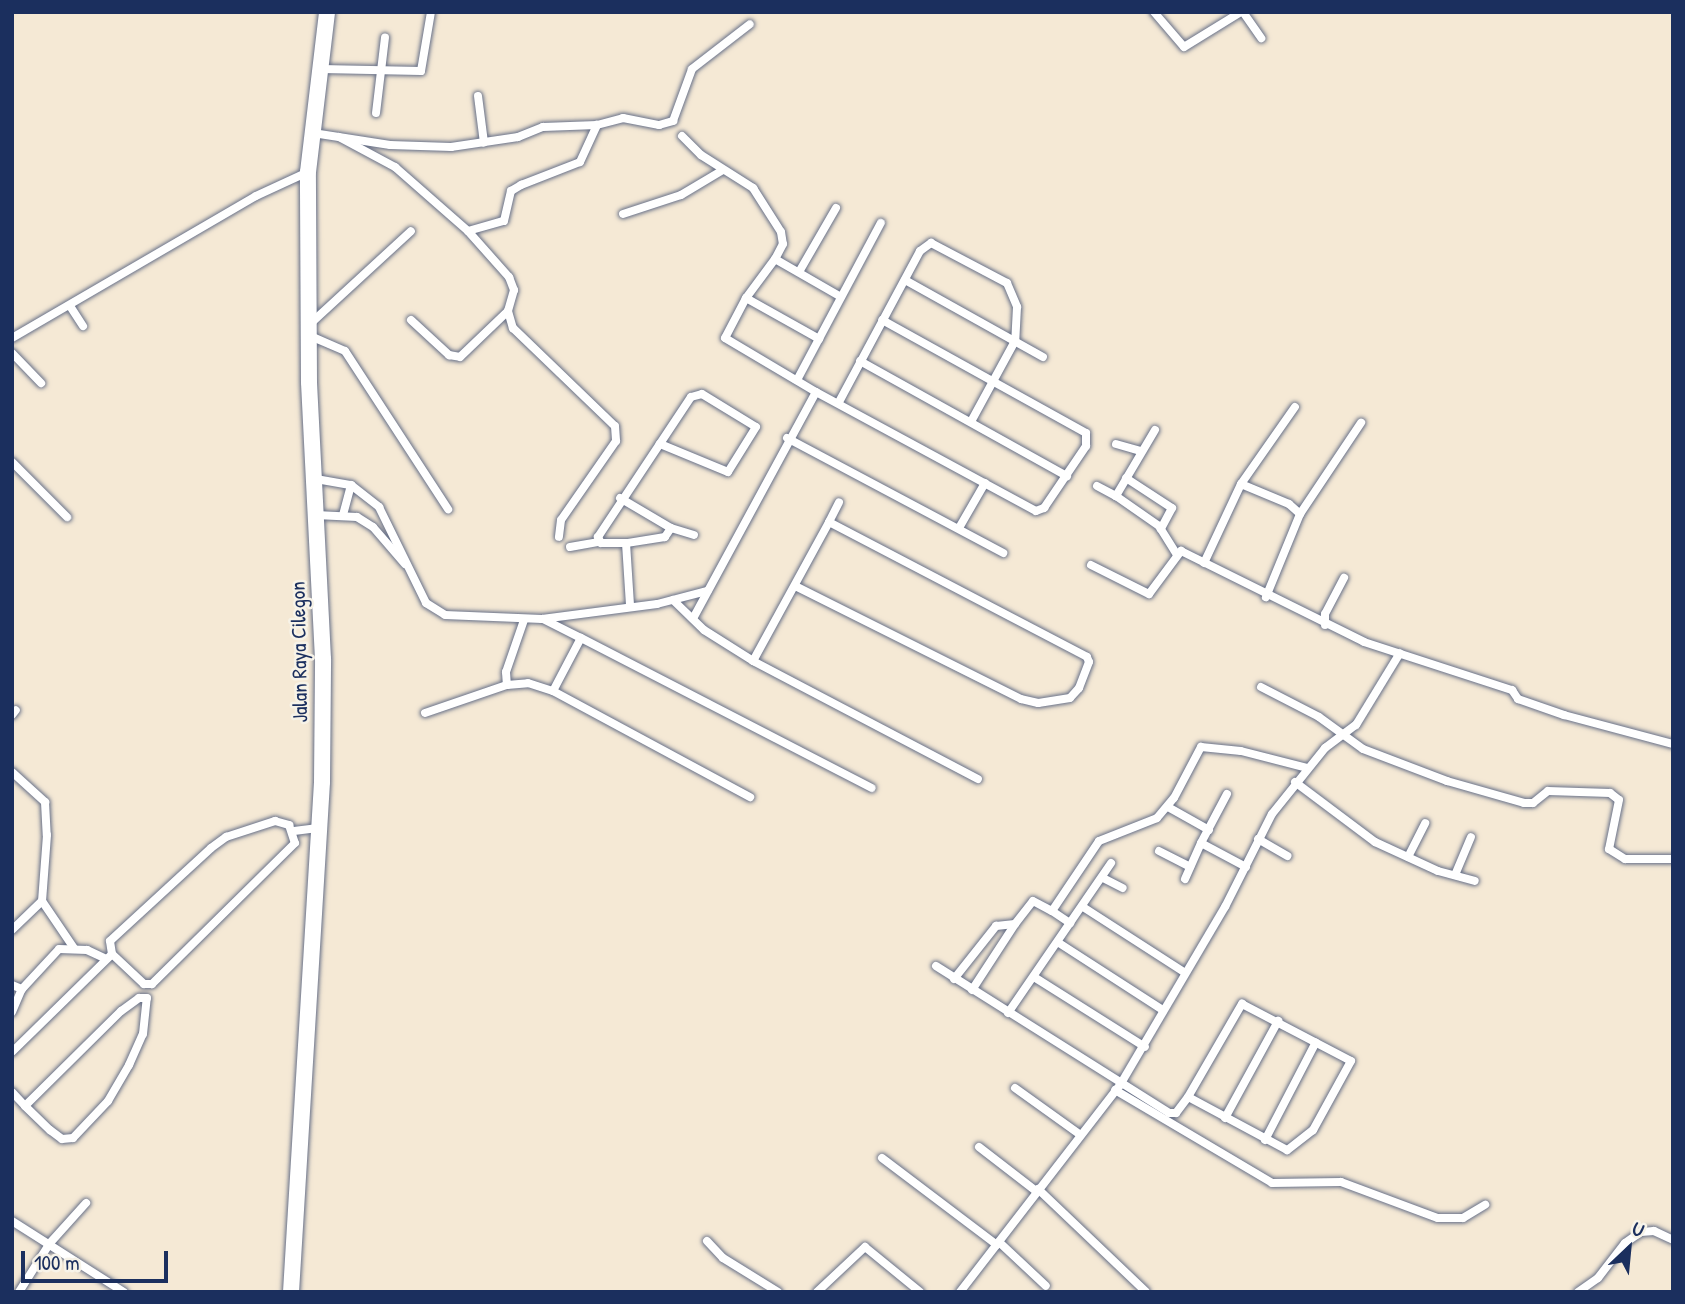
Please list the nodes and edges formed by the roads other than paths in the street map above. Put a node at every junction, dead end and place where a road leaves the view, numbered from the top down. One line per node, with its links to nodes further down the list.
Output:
1 (327, 12): 8 (highway, Jalan Raya Cilegon)
2 (431, 12): 9 (street)
3 (1154, 12): 4 (street)
4 (1242, 12): 7 (street)
5 (750, 24): 12 (street)
6 (385, 38): 9 (street)
7 (1261, 38)
8 (321, 69): 9 (street); 13 (highway, Jalan Raya Cilegon)
9 (380, 71): 11 (street)
10 (478, 96): 16 (street)
11 (376, 113)
12 (597, 125): 16 (street); 23 (street)
13 (313, 133): 15 (street); 18 (highway, Jalan Raya Cilegon)
14 (682, 136): 17 (street)
15 (339, 137): 16 (street); 23 (street)
16 (484, 143)
17 (723, 170): 20 (street); 24 (street)
18 (308, 172): 29 (street); 34 (highway, Jalan Raya Cilegon)
19 (836, 208): 25 (street)
20 (623, 215)
21 (881, 223): 27 (street)
22 (411, 231): 34 (street)
23 (468, 231): 30 (street)
24 (775, 259): 25 (street); 28 (street)
25 (799, 272): 27 (street)
26 (905, 280): 32 (street); 37 (street); 37 (street)
27 (841, 297): 36 (street)
28 (746, 298): 36 (street); 41 (street)
29 (70, 306): 33 (street); 35 (street)
30 (508, 311): 31 (street); 75 (street)
31 (411, 320)
32 (882, 320): 40 (street); 42 (street)
33 (83, 326)
34 (308, 330): 57 (highway, Jalan Raya Cilegon); 65 (street)
35 (12, 338)
36 (819, 339): 41 (street)
37 (1015, 341): 39 (street); 42 (street)
38 (12, 353): 43 (street)
39 (1043, 357)
40 (860, 361): 45 (street); 47 (street)
41 (797, 380): 44 (street)
42 (991, 381): 47 (street); 55 (street)
43 (41, 383)
44 (816, 391): 45 (street); 50 (street)
45 (839, 402): 58 (street)
46 (1295, 407): 59 (street)
47 (972, 420): 55 (street)
48 (1361, 423): 66 (street)
49 (1155, 430): 53 (street)
50 (788, 438): 72 (street); 86 (street)
51 (660, 444): 51 (street); 63 (street)
52 (1116, 444): 53 (street)
53 (1141, 451): 56 (street)
54 (14, 467): 69 (street)
55 (1068, 476): 58 (street)
56 (1126, 478): 62 (street); 73 (street)
57 (316, 480): 60 (street); 67 (highway, Jalan Raya Cilegon)
58 (985, 483): 72 (street)
59 (1241, 484): 66 (street); 81 (street)
60 (351, 485): 68 (street); 83 (street)
61 (1097, 486): 62 (street)
62 (1116, 496): 73 (street)
63 (621, 498): 71 (street); 76 (street)
64 (839, 502): 70 (street)
65 (448, 509)
66 (1300, 514): 87 (street)
67 (316, 515): 68 (street); 112 (highway, Jalan Raya Cilegon)
68 (343, 515): 83 (street)
69 (67, 517)
70 (829, 522): 85 (street); 85 (street)
71 (671, 528): 74 (street); 77 (street)
72 (959, 528): 79 (street)
73 (1161, 529): 80 (street)
74 (694, 535)
75 (559, 537)
76 (598, 541): 77 (street); 78 (street)
77 (626, 543): 89 (street)
78 (570, 547)
79 (1003, 553)
80 (1177, 555): 81 (street); 82 (street)
81 (1204, 563): 87 (street)
82 (1091, 565)
83 (411, 572): 92 (street)
84 (1344, 578): 93 (street)
85 (797, 587): 96 (street)
86 (708, 591): 88 (street); 91 (street)
87 (1266, 597): 93 (street)
88 (673, 600): 89 (street); 91 (street)
89 (629, 605): 90 (street)
90 (542, 619): 92 (street); 94 (street)
91 (693, 619): 96 (street)
92 (524, 620): 97 (street)
93 (1325, 625): 95 (street)
94 (581, 638): 99 (street); 107 (street)
95 (1399, 653): 101 (street); 102 (street)
96 (753, 661): 105 (street)
97 (507, 685): 99 (street); 100 (street)
98 (1261, 687): 101 (street)
99 (553, 691): 109 (street)
100 (425, 713)
101 (1341, 737): 103 (street); 121 (street)
102 (1673, 744)
103 (1307, 768): 106 (street); 110 (street)
104 (12, 772): 130 (street)
105 (978, 779)
106 (1295, 782): 116 (street); 120 (street)
107 (872, 788)
108 (1227, 794): 113 (street)
109 (750, 797)
110 (1168, 807): 113 (street); 132 (street)
111 (1425, 823): 120 (street)
112 (318, 828): 114 (street); 176 (highway, Jalan Raya Cilegon)
113 (1209, 830): 117 (street)
114 (294, 831): 138 (street); 144 (street)
115 (1471, 837): 125 (street)
116 (1258, 839): 119 (street); 124 (street)
117 (1201, 843): 123 (street); 124 (street)
118 (1159, 851): 123 (street)
119 (1287, 856)
120 (1408, 857): 125 (street)
121 (1673, 859)
122 (1111, 863): 126 (street)
123 (1190, 867): 127 (street)
124 (1245, 867): 140 (street)
125 (1455, 876): 128 (street)
126 (1103, 878): 129 (street); 131 (street)
127 (1185, 879)
128 (1475, 881)
129 (1123, 888)
130 (42, 901): 135 (street); 137 (street)
131 (1083, 907): 133 (street); 140 (street)
132 (1052, 911): 133 (street); 134 (street)
133 (1070, 923): 136 (street)
134 (1015, 924): 142 (street); 146 (street)
135 (12, 930)
136 (1059, 943): 141 (street); 148 (street)
137 (74, 948): 138 (street); 145 (street)
138 (109, 957): 144 (street); 154 (street)
139 (936, 966): 142 (street)
140 (1184, 972): 148 (street)
141 (1034, 977): 150 (street); 153 (street)
142 (954, 979): 146 (street)
143 (12, 985): 145 (street)
144 (148, 987): 147 (street)
145 (22, 989): 149 (street)
146 (972, 990): 150 (street)
147 (139, 998): 159 (street); 159 (street)
148 (1161, 1009): 153 (street)
149 (12, 1012)
150 (1008, 1013): 156 (street)
151 (1278, 1021): 152 (street); 158 (street); 160 (street)
152 (1316, 1042): 162 (street); 162 (street)
153 (1145, 1047): 156 (street)
154 (12, 1052)
155 (1015, 1088): 161 (street)
156 (1117, 1088): 158 (street); 161 (street); 167 (street)
157 (12, 1093): 159 (street)
158 (1188, 1097): 160 (street)
159 (25, 1106)
160 (1225, 1118): 162 (street)
161 (1079, 1134): 165 (street)
162 (1265, 1140)
163 (979, 1147): 165 (street)
164 (882, 1158): 172 (street)
165 (1037, 1190): 172 (street); 181 (street)
166 (86, 1203): 171 (street)
167 (1485, 1205)
168 (12, 1221): 171 (street)
169 (1673, 1240): 182 (street)
170 (707, 1241): 177 (street)
171 (50, 1243): 174 (street); 175 (street)
172 (998, 1243): 173 (street); 180 (street)
173 (1046, 1286)
174 (19, 1292)
175 (124, 1292)
176 (291, 1292)
177 (778, 1292)
178 (817, 1292): 179 (street)
179 (920, 1292)
180 (960, 1292)
181 (1146, 1292)
182 (1578, 1292)

